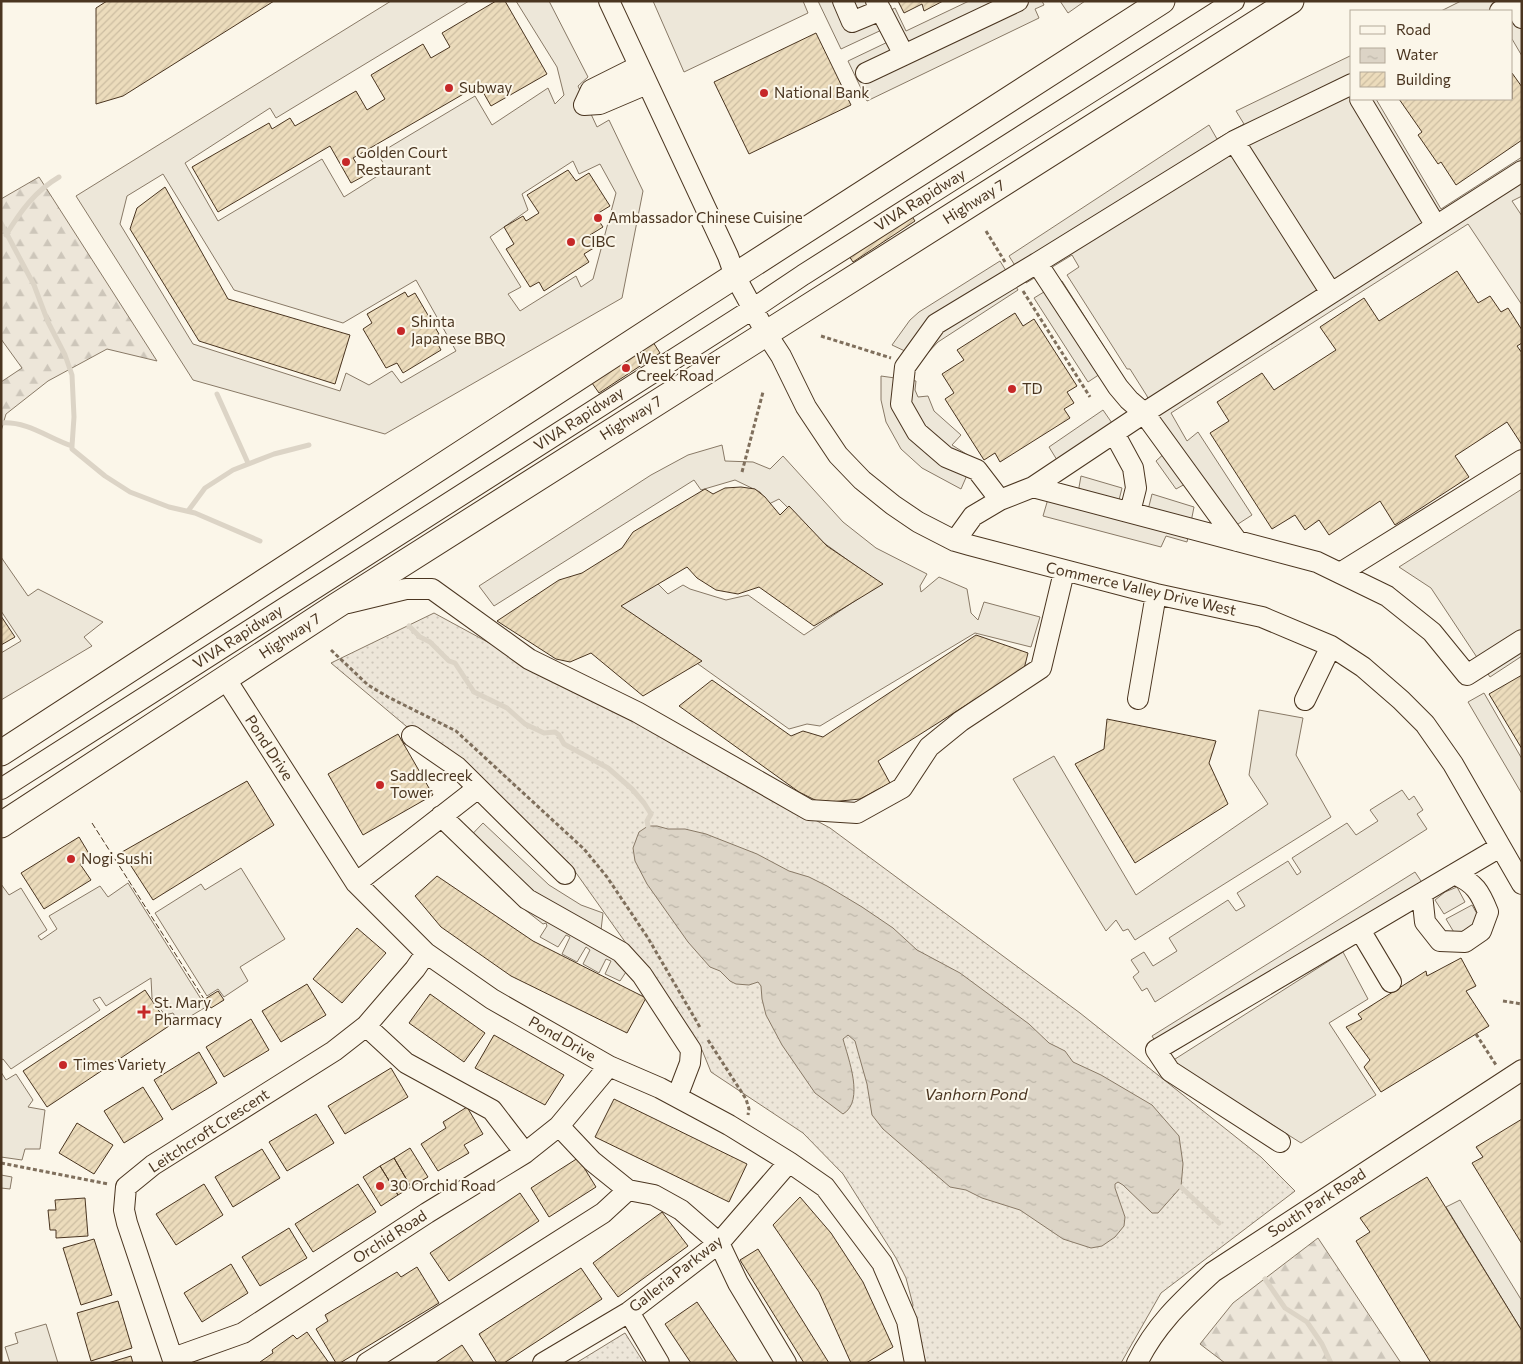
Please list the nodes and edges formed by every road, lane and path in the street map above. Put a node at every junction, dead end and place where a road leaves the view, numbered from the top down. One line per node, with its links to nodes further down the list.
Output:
1 (609, 1): 11 (street)
2 (843, 1): 7 (street)
3 (1018, 1): 10 (street)
4 (1162, 1): 21 (main road)
5 (1234, 1): 24 (street, VIVA Rapidway)
6 (1291, 1): 25 (main road, Highway 7)
7 (878, 6): 10 (street)
8 (1502, 10): 9 (street)
9 (1522, 18)
10 (904, 55): 12 (street)
11 (639, 66): 13 (street); 13 (street)
12 (866, 72)
13 (647, 84): 21 (street)
14 (1350, 85): 16 (street)
15 (1361, 100): 18 (street)
16 (1234, 141): 20 (street); 23 (street)
17 (1522, 171): 18 (street)
18 (1436, 226): 23 (street)
19 (986, 231): 22 (path)
20 (1036, 263): 22 (street); 30 (street)
21 (735, 276): 24 (street); 49 (main road)
22 (1014, 276): 29 (path); 35 (street)
23 (1331, 294): 30 (street)
24 (754, 308): 25 (street, Commerce Valley Drive West); 50 (street, VIVA Rapidway)
25 (766, 333): 37 (street, Commerce Valley Drive West); 42 (main road, Highway 7)
26 (821, 336): 27 (path)
27 (892, 358)
28 (763, 392): 33 (path)
29 (1090, 397)
30 (1144, 413): 31 (street); 38 (street)
31 (1114, 433): 34 (street); 36 (street)
32 (1522, 460): 40 (street)
33 (742, 472)
34 (1033, 487): 35 (street); 36 (street)
35 (1000, 500): 37 (street)
36 (1130, 512): 38 (street)
37 (955, 541): 39 (street, Commerce Valley Drive West)
38 (1238, 541): 40 (street)
39 (1064, 572): 41 (street, Commerce Valley Drive West); 42 (street)
40 (1340, 573): 43 (street)
41 (1156, 594): 44 (street, Commerce Valley Drive West); 46 (street)
42 (336, 606): 45 (main road, Highway 7)
43 (1522, 640)
44 (1331, 646): 47 (street); 54 (street, Commerce Valley Drive West)
45 (224, 678): 53 (main road, Highway 7); 57 (street, Pond Drive)
46 (1138, 699)
47 (1305, 700)
48 (412, 736): 51 (street)
49 (2, 753)
50 (1, 788)
51 (478, 788): 52 (street); 55 (street)
52 (441, 816): 57 (street); 69 (street)
53 (1, 825)
54 (1500, 847): 56 (street); 58 (street, Commerce Valley Drive West)
55 (565, 874)
56 (1454, 874): 59 (street); 59 (street)
57 (356, 883): 61 (street, Pond Drive)
58 (1522, 884)
59 (1422, 894): 60 (street)
60 (1360, 930): 62 (street); 71 (street)
61 (426, 953): 65 (street, Leitchcroft Crescent); 67 (street, Pond Drive)
62 (1391, 982)
63 (1503, 1000): 64 (path)
64 (1522, 1004)
65 (366, 1026): 72 (street); 75 (street, Leitchcroft Crescent)
66 (1476, 1034): 68 (path)
67 (609, 1066): 69 (street, Pond Drive); 70 (street, Orchid Road)
68 (1514, 1075): 85 (street, South Park Road)
69 (677, 1097): 73 (street, Pond Drive)
70 (559, 1126): 72 (street, Orchid Road); 76 (street)
71 (1280, 1142)
72 (525, 1153): 79 (street, Orchid Road)
73 (789, 1162): 77 (street, Galleria Parkway); 84 (street, Pond Drive)
74 (1, 1163): 75 (path)
75 (126, 1187): 79 (street)
76 (628, 1190): 77 (street); 80 (street)
77 (719, 1243): 78 (street, Galleria Parkway); 83 (street)
78 (629, 1312): 81 (street, Galleria Parkway); 82 (street)
79 (173, 1360)
80 (367, 1363)
81 (543, 1363)
82 (660, 1363)
83 (786, 1363)
84 (915, 1363)
85 (1137, 1363)

